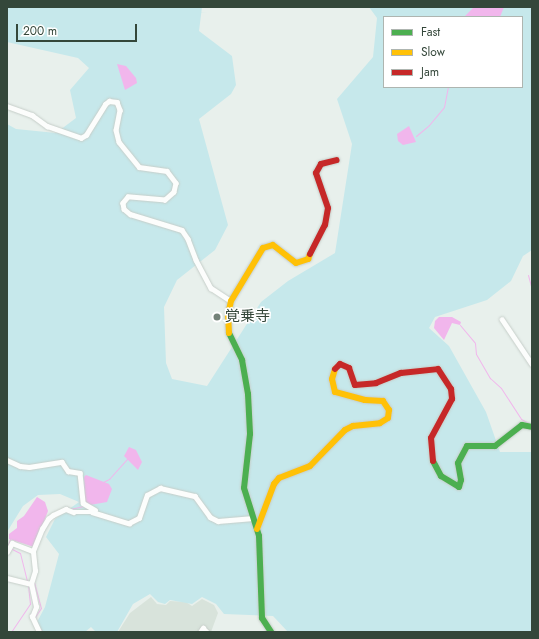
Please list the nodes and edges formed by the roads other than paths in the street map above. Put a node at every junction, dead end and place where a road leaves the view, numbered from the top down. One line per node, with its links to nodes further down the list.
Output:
1 (7, 106): 3 (street)
2 (336, 160): 3 (street)
3 (231, 301): 9 (street)
4 (502, 319): 5 (street)
5 (532, 364)
6 (532, 427): 10 (street)
7 (7, 460): 8 (street)
8 (104, 515): 9 (street); 11 (street)
9 (253, 518): 10 (street)
10 (257, 529): 18 (street)
11 (33, 551): 12 (street); 14 (street)
12 (7, 552)
13 (7, 578): 14 (street)
14 (31, 584): 15 (street)
15 (39, 632)
16 (200, 632): 17 (street)
17 (207, 632)
18 (271, 632)

